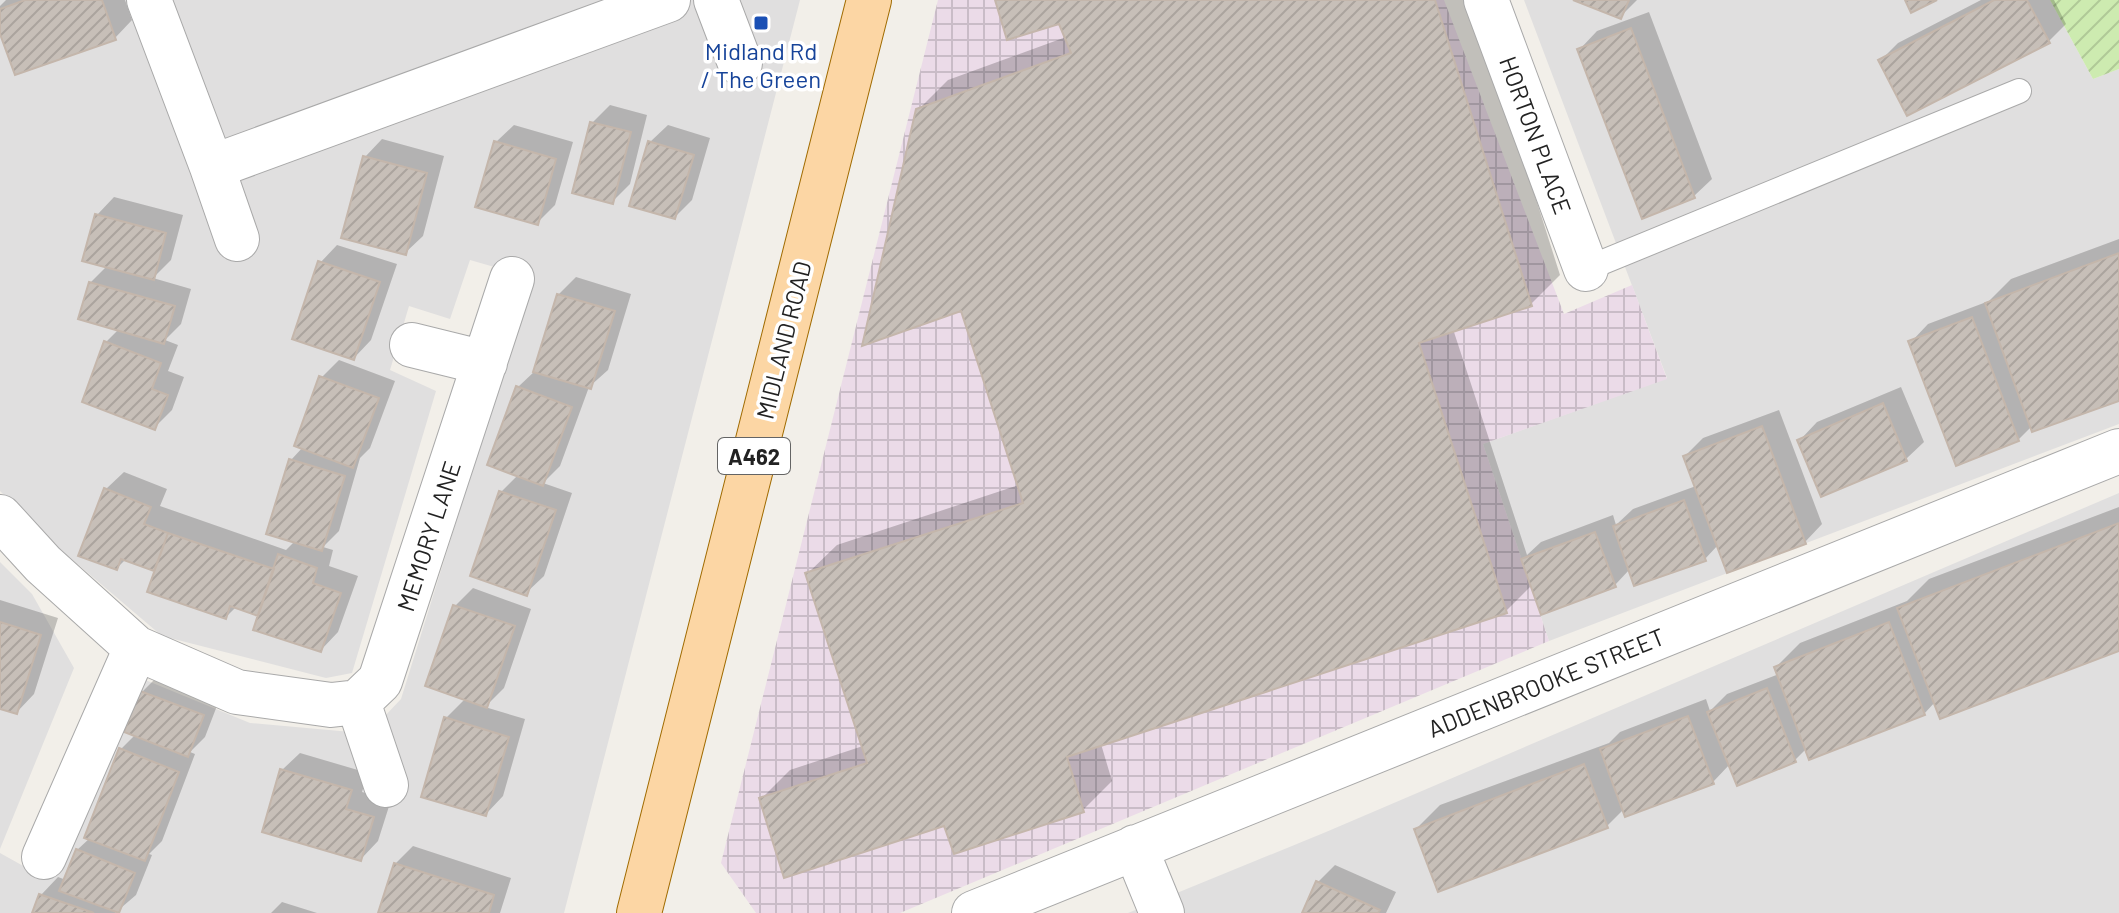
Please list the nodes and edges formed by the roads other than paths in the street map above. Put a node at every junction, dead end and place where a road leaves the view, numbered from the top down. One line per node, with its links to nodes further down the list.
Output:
1 (149, 0): 8 (street)
2 (668, 0): 8 (street)
3 (716, 0): 6 (street)
4 (869, 0): 21 (main road, MIDLAND ROAD / A462)
5 (1486, 0): 10 (street, HORTON PLACE)
6 (740, 63)
7 (2019, 91): 10 (lane)
8 (212, 167): 9 (street)
9 (237, 239)
10 (1586, 269)
11 (512, 279): 13 (street, MEMORY LANE)
12 (412, 345): 13 (street)
13 (485, 363): 17 (street, MEMORY LANE)
14 (2119, 451): 19 (street, ADDENBROOKE STREET)
15 (0, 517): 16 (street)
16 (136, 648): 17 (street); 20 (street)
17 (358, 702): 18 (street)
18 (386, 785)
19 (1135, 847): 22 (street, ADDENBROOKE STREET); 23 (street)
20 (44, 857)
21 (639, 913)
22 (974, 913)
23 (1162, 913)

